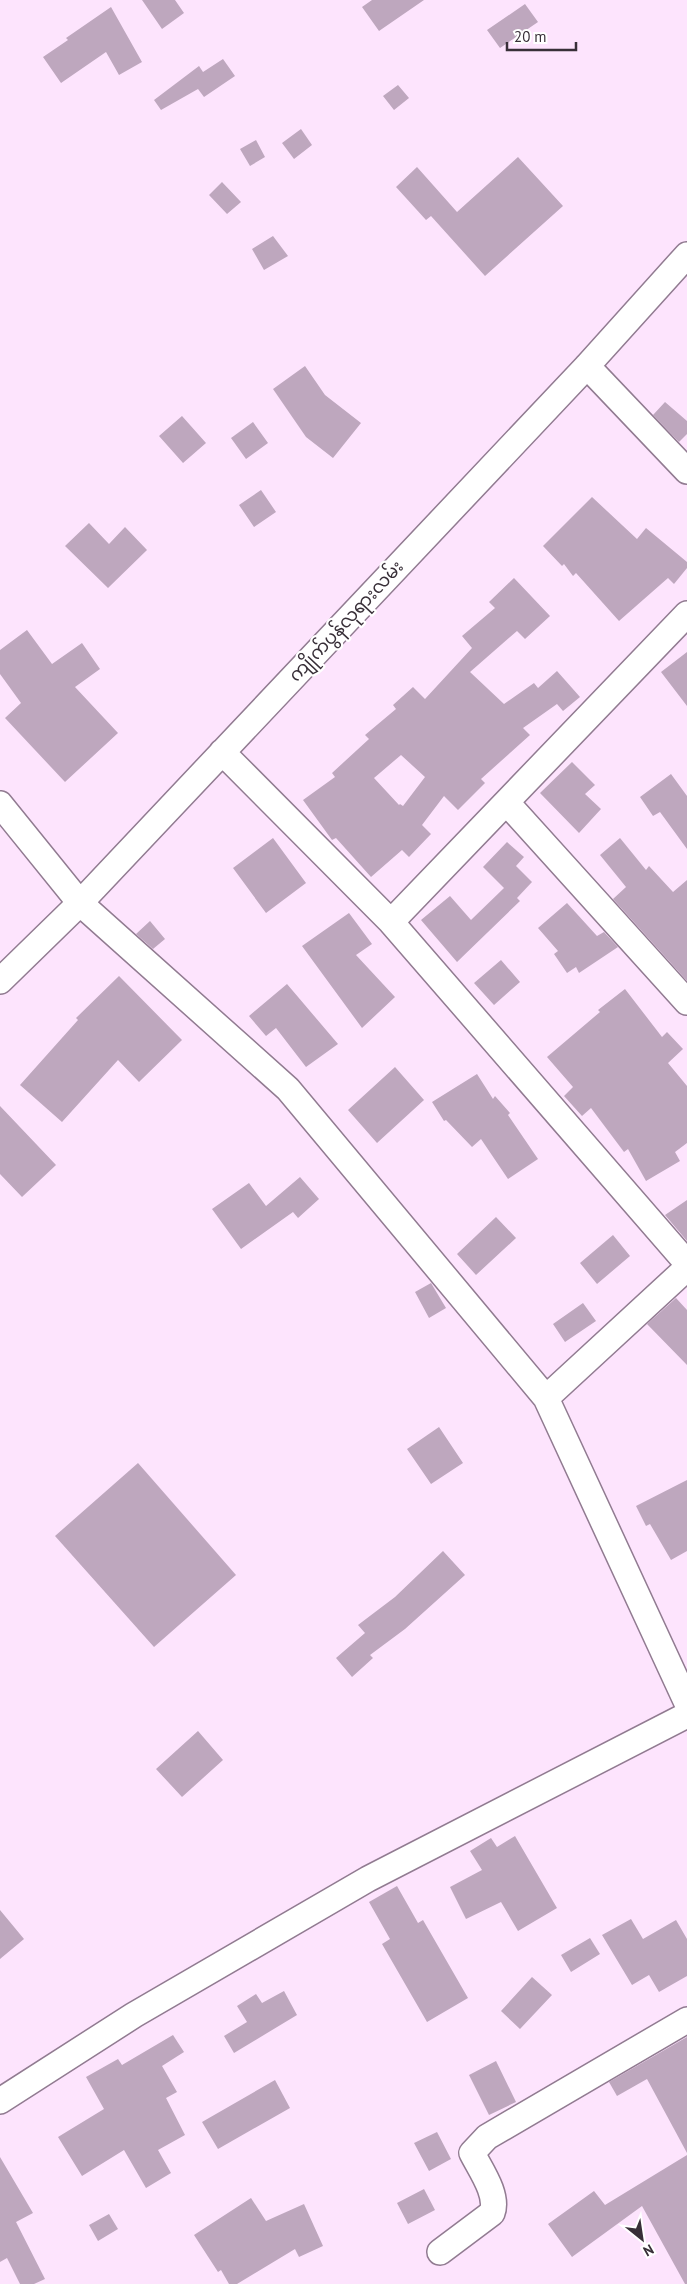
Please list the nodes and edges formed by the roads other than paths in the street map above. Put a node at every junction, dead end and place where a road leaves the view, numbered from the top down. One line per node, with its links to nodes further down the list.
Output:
1 (687, 255): 2 (street, ကျိုက်ပွန်လုရားလမ်း)
2 (587, 366): 3 (street); 5 (street, ကျိုက်ပွန်လုရားလမ်း)
3 (687, 471)
4 (687, 614): 6 (street)
5 (222, 752): 8 (street, ကျိုက်ပွန်လုရားလမ်း); 9 (street)
6 (507, 803): 9 (street); 11 (street)
7 (0, 804): 8 (street)
8 (80, 903): 10 (street, ကျိုက်ပွန်လုရားလမ်း); 14 (street)
9 (391, 922): 12 (street)
10 (0, 981)
11 (687, 1002)
12 (687, 1262)
13 (687, 1268): 14 (street)
14 (546, 1398): 15 (street)
15 (687, 1703)
16 (687, 1715): 18 (street)
17 (687, 2020): 19 (street)
18 (0, 2102)
19 (440, 2252)

